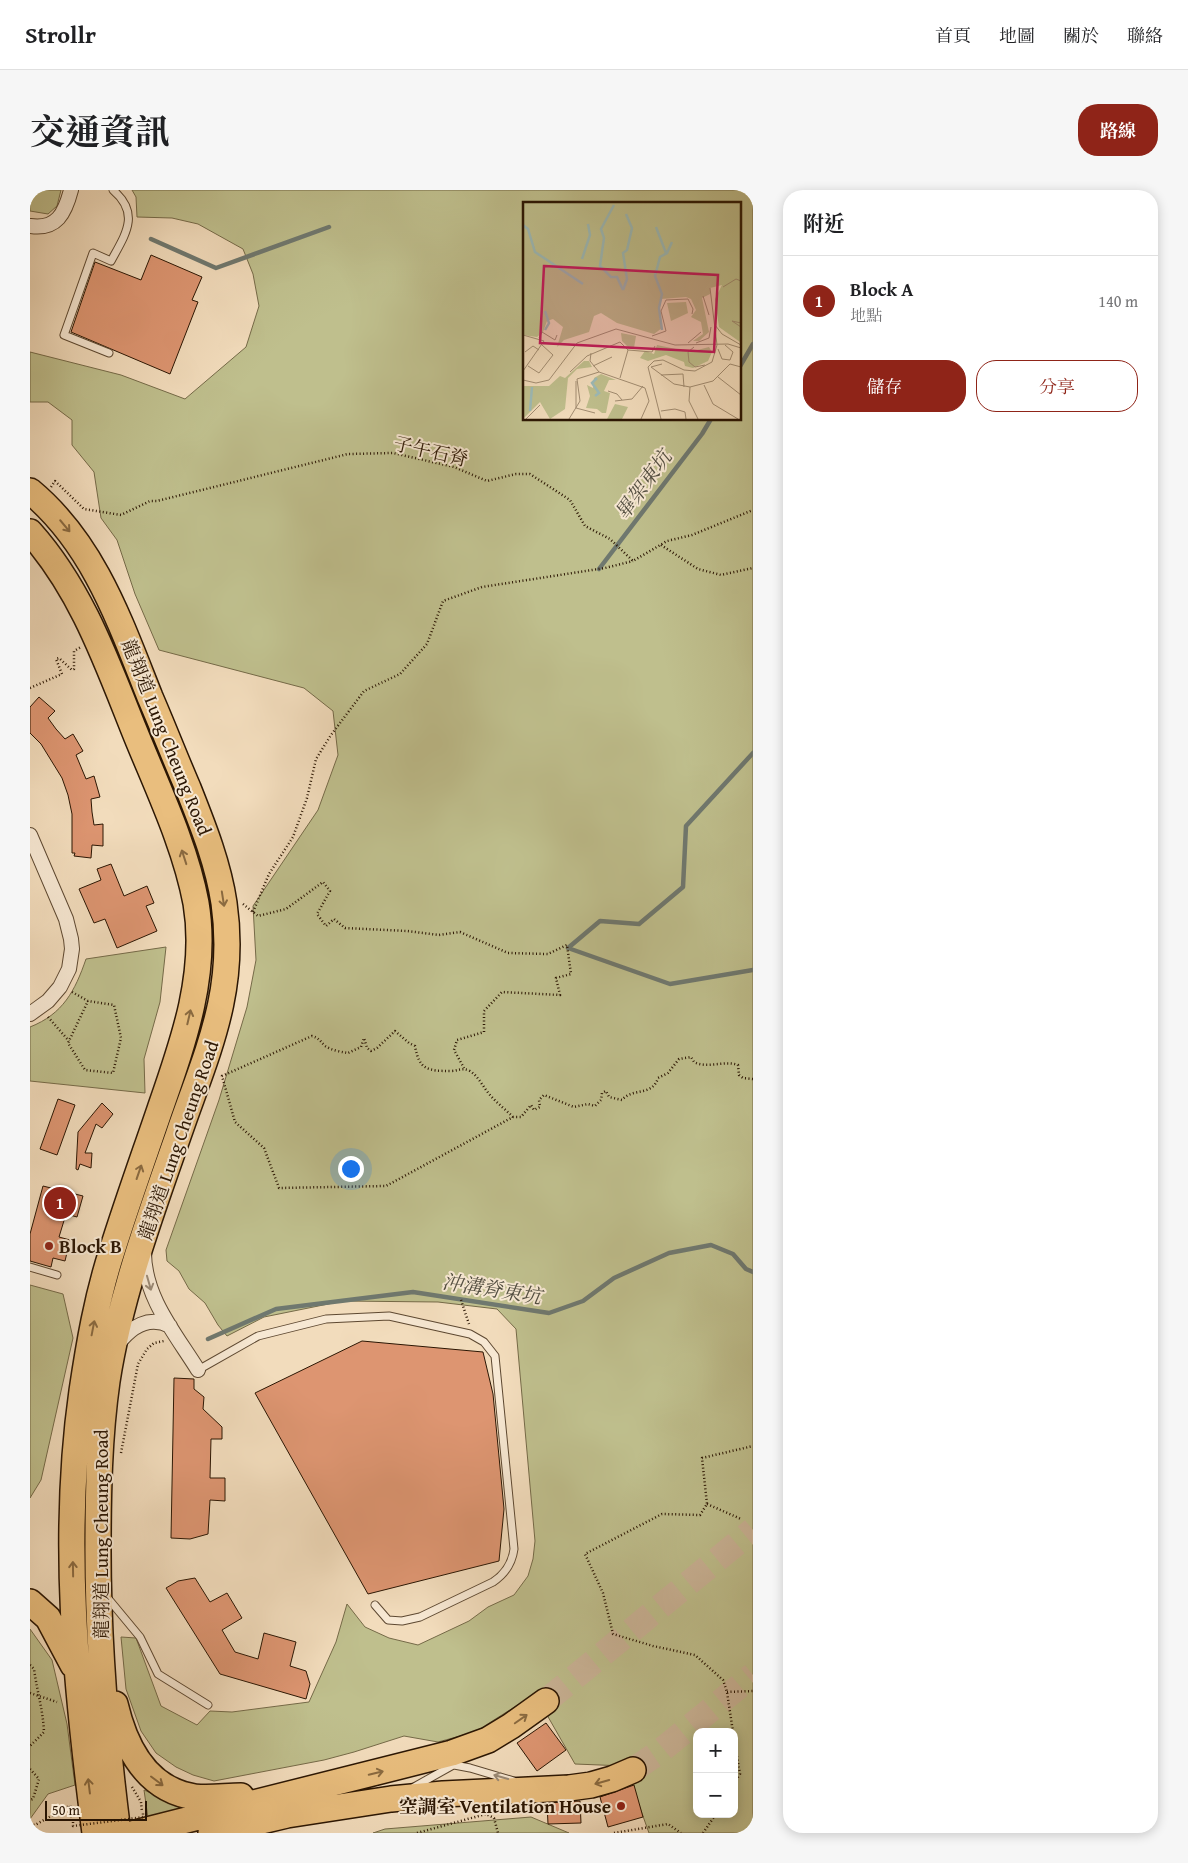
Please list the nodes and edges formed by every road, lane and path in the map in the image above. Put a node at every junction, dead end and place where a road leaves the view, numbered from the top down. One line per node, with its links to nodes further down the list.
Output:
1 (71, 190): 3 (street)
2 (114, 190): 4 (lane)
3 (30, 226)
4 (109, 353)
5 (40, 490): 9 (path, 子午石脊); 24 (highway, 龍翔道 Lung Cheung Road, one-way to 24)
6 (753, 510): 8 (path)
7 (30, 532): 33 (highway, 龍翔道 Lung Cheung Road, one-way to 7)
8 (660, 545): 9 (path); 10 (path)
9 (633, 560): 15 (path)
10 (753, 568)
11 (78, 649): 12 (path)
12 (30, 688)
13 (30, 835): 18 (street)
14 (240, 901): 21 (path)
15 (253, 912)
16 (70, 991): 17 (path)
17 (88, 1001): 20 (path); 20 (path)
18 (30, 1014)
19 (48, 1018): 20 (path)
20 (69, 1041)
21 (465, 1069): 23 (path); 23 (path)
22 (753, 1079): 23 (path)
23 (513, 1117)
24 (145, 1235): 29 (street, one-way to 29); 31 (highway, 龍翔道 Lung Cheung Road)
25 (30, 1267): 26 (lane)
26 (57, 1275)
27 (461, 1300): 28 (path)
28 (468, 1318)
29 (170, 1326): 31 (street); 32 (street)
30 (166, 1340): 35 (path)
31 (113, 1350): 33 (highway, 龍翔道 Lung Cheung Road)
32 (198, 1370): 40 (lane)
33 (94, 1392): 38 (highway, 龍翔道 Lung Cheung Road); 43 (highway, 龍翔道 Lung Cheung Road, one-way to 33)
34 (753, 1446): 36 (path)
35 (120, 1457)
36 (707, 1504): 37 (path); 44 (path)
37 (741, 1519)
38 (98, 1586): 41 (highway, 龍翔道 Lung Cheung Road); 50 (lane)
39 (30, 1602): 43 (highway)
40 (375, 1605)
41 (101, 1664): 61 (highway, one-way to 61); 70 (highway, 龍翔道 Lung Cheung Road)
42 (30, 1665): 47 (path)
43 (76, 1671): 69 (highway, 龍翔道 Lung Cheung Road, one-way to 43)
44 (726, 1692): 45 (path); 51 (path)
45 (753, 1692)
46 (30, 1693): 47 (path)
47 (37, 1694): 49 (path); 53 (path)
48 (546, 1701): 52 (highway, one-way to 48)
49 (57, 1702)
50 (208, 1705)
51 (732, 1728)
52 (480, 1743): 54 (highway); 56 (lane)
53 (30, 1746)
54 (429, 1760): 56 (lane); 61 (highway, one-way to 54)
55 (738, 1762): 59 (path)
56 (454, 1764): 60 (lane, one-way to 56); 62 (lane)
57 (30, 1769): 63 (path)
58 (633, 1770): 60 (highway, one-way to 60)
59 (738, 1777)
60 (548, 1788): 62 (highway)
61 (278, 1798): 68 (highway)
62 (391, 1799): 65 (highway)
63 (30, 1800)
64 (141, 1802): 67 (path, bridge)
65 (316, 1811): 68 (highway); 72 (highway)
66 (713, 1818): 77 (path)
67 (30, 1824)
68 (211, 1827): 71 (highway)
69 (95, 1833)
70 (118, 1833)
71 (136, 1833)
72 (284, 1833)
73 (417, 1833): 74 (path)
74 (498, 1833)
75 (614, 1833): 76 (path)
76 (681, 1833)
77 (703, 1833)

